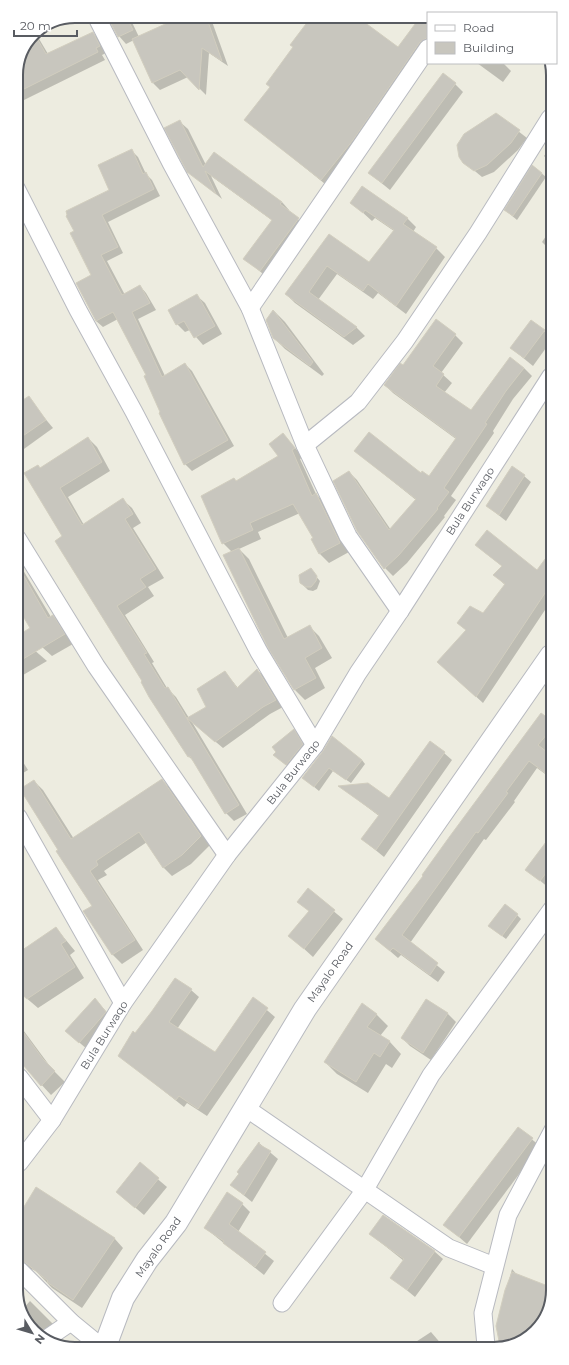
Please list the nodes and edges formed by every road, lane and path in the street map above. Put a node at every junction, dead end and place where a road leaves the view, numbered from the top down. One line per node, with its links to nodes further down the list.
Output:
1 (100, 23): 5 (street)
2 (427, 49): 5 (street)
3 (546, 124): 7 (street)
4 (23, 202): 11 (street)
5 (250, 308): 7 (street)
6 (546, 384): 9 (street, Bula Burwaqo)
7 (305, 445): 9 (street)
8 (23, 548): 13 (street)
9 (400, 611): 11 (street, Bula Burwaqo)
10 (546, 663): 17 (street, Mayalo Road)
11 (315, 746): 13 (street, Bula Burwaqo)
12 (23, 826): 15 (street)
13 (227, 855): 15 (street, Bula Burwaqo)
14 (546, 917): 21 (street)
15 (123, 1003): 18 (street, Bula Burwaqo)
16 (23, 1083): 18 (street)
17 (246, 1108): 21 (street); 28 (street, Mayalo Road)
18 (52, 1120): 20 (street, Bula Burwaqo)
19 (546, 1143): 22 (street)
20 (23, 1158)
21 (364, 1191): 22 (street); 24 (street)
22 (494, 1266): 29 (street)
23 (23, 1274): 25 (street)
24 (282, 1303)
25 (71, 1322): 26 (street); 27 (street)
26 (52, 1335)
27 (95, 1342)
28 (107, 1342)
29 (486, 1342)

